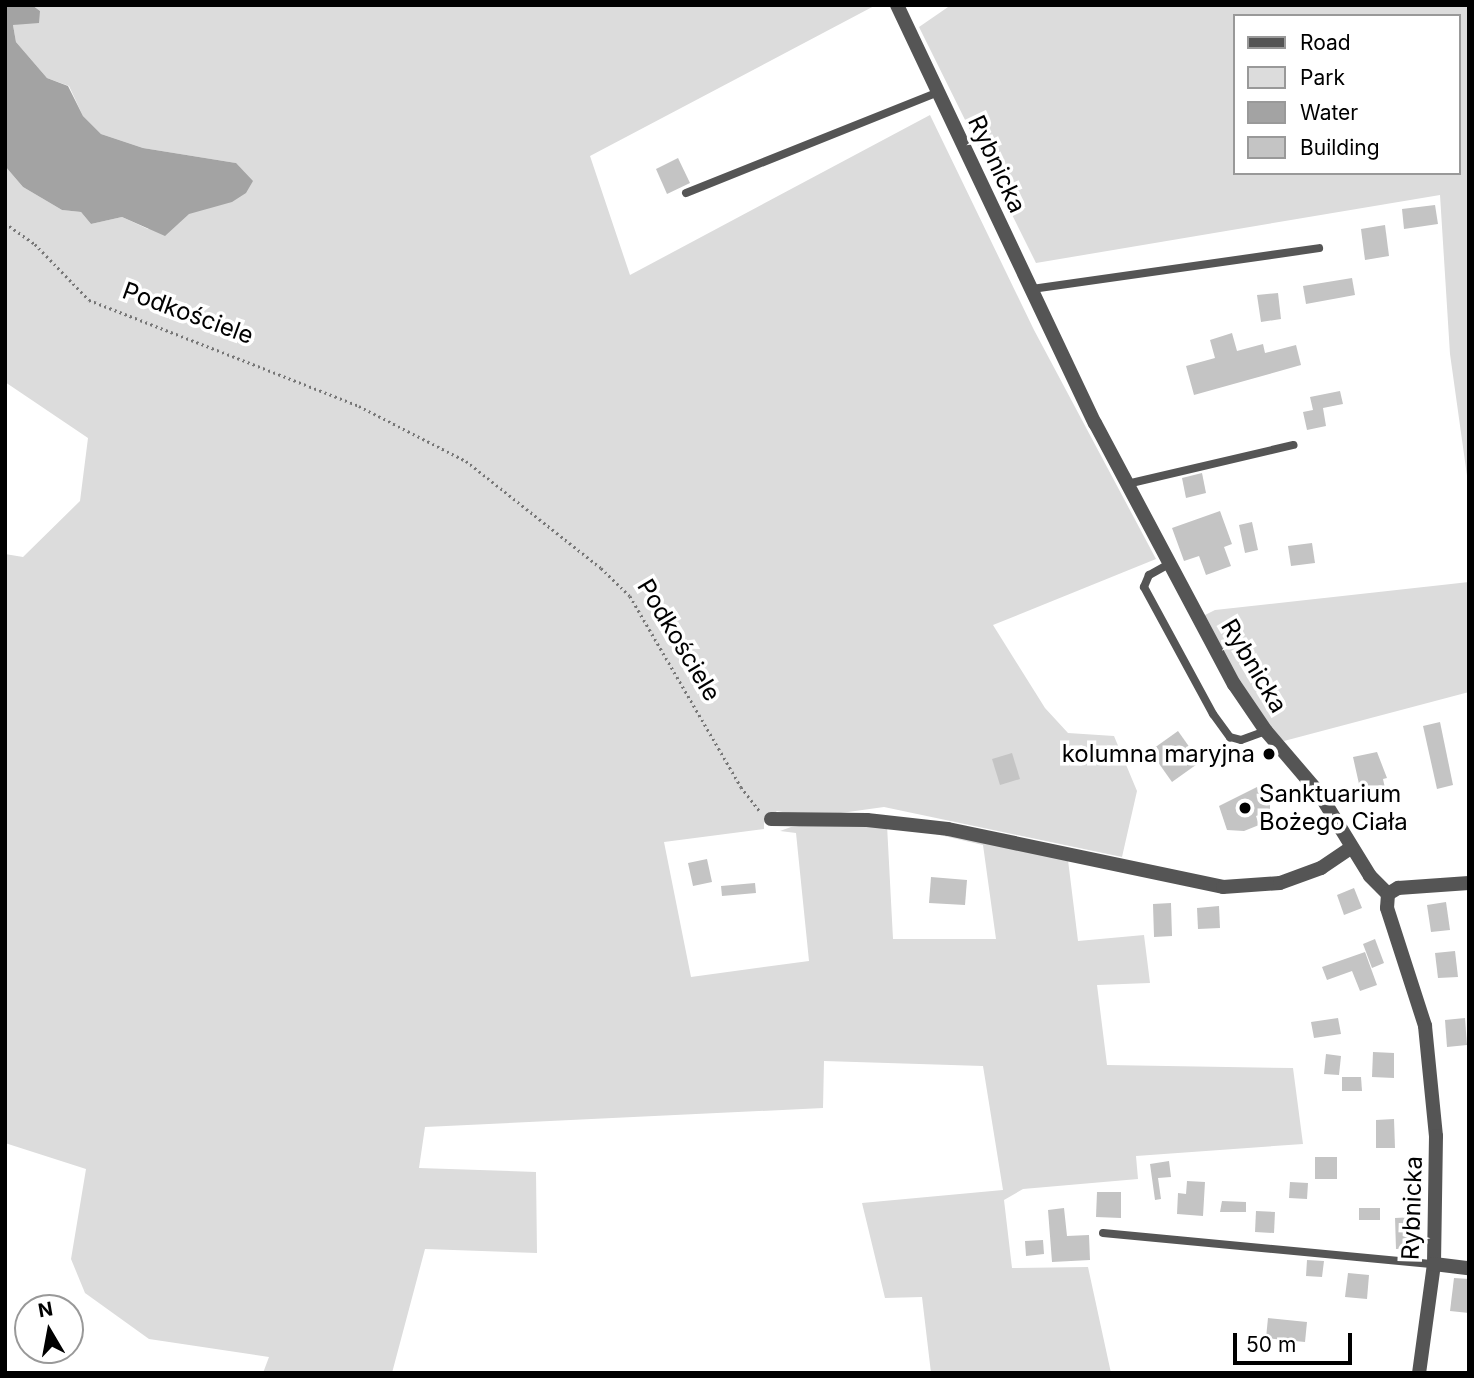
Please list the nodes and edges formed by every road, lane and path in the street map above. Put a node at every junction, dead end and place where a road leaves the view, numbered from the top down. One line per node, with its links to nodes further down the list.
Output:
1 (897, 5): 2 (street, Rybnicka)
2 (938, 92): 3 (lane); 6 (street, Rybnicka)
3 (686, 194)
4 (5, 223): 11 (path, Podkościele)
5 (1319, 247): 6 (lane)
6 (1032, 289): 8 (street, Rybnicka)
7 (1293, 445): 8 (lane)
8 (1127, 484): 9 (street, Rybnicka)
9 (1169, 564): 10 (street, Rybnicka); 10 (lane)
10 (1266, 731): 12 (street, Rybnicka)
11 (771, 819): 12 (street)
12 (1352, 847): 14 (street, Rybnicka)
13 (1469, 883): 14 (street)
14 (1388, 894): 16 (street, Rybnicka)
15 (1103, 1233): 16 (lane)
16 (1434, 1264): 17 (street); 18 (street, Rybnicka)
17 (1469, 1268)
18 (1419, 1373)

